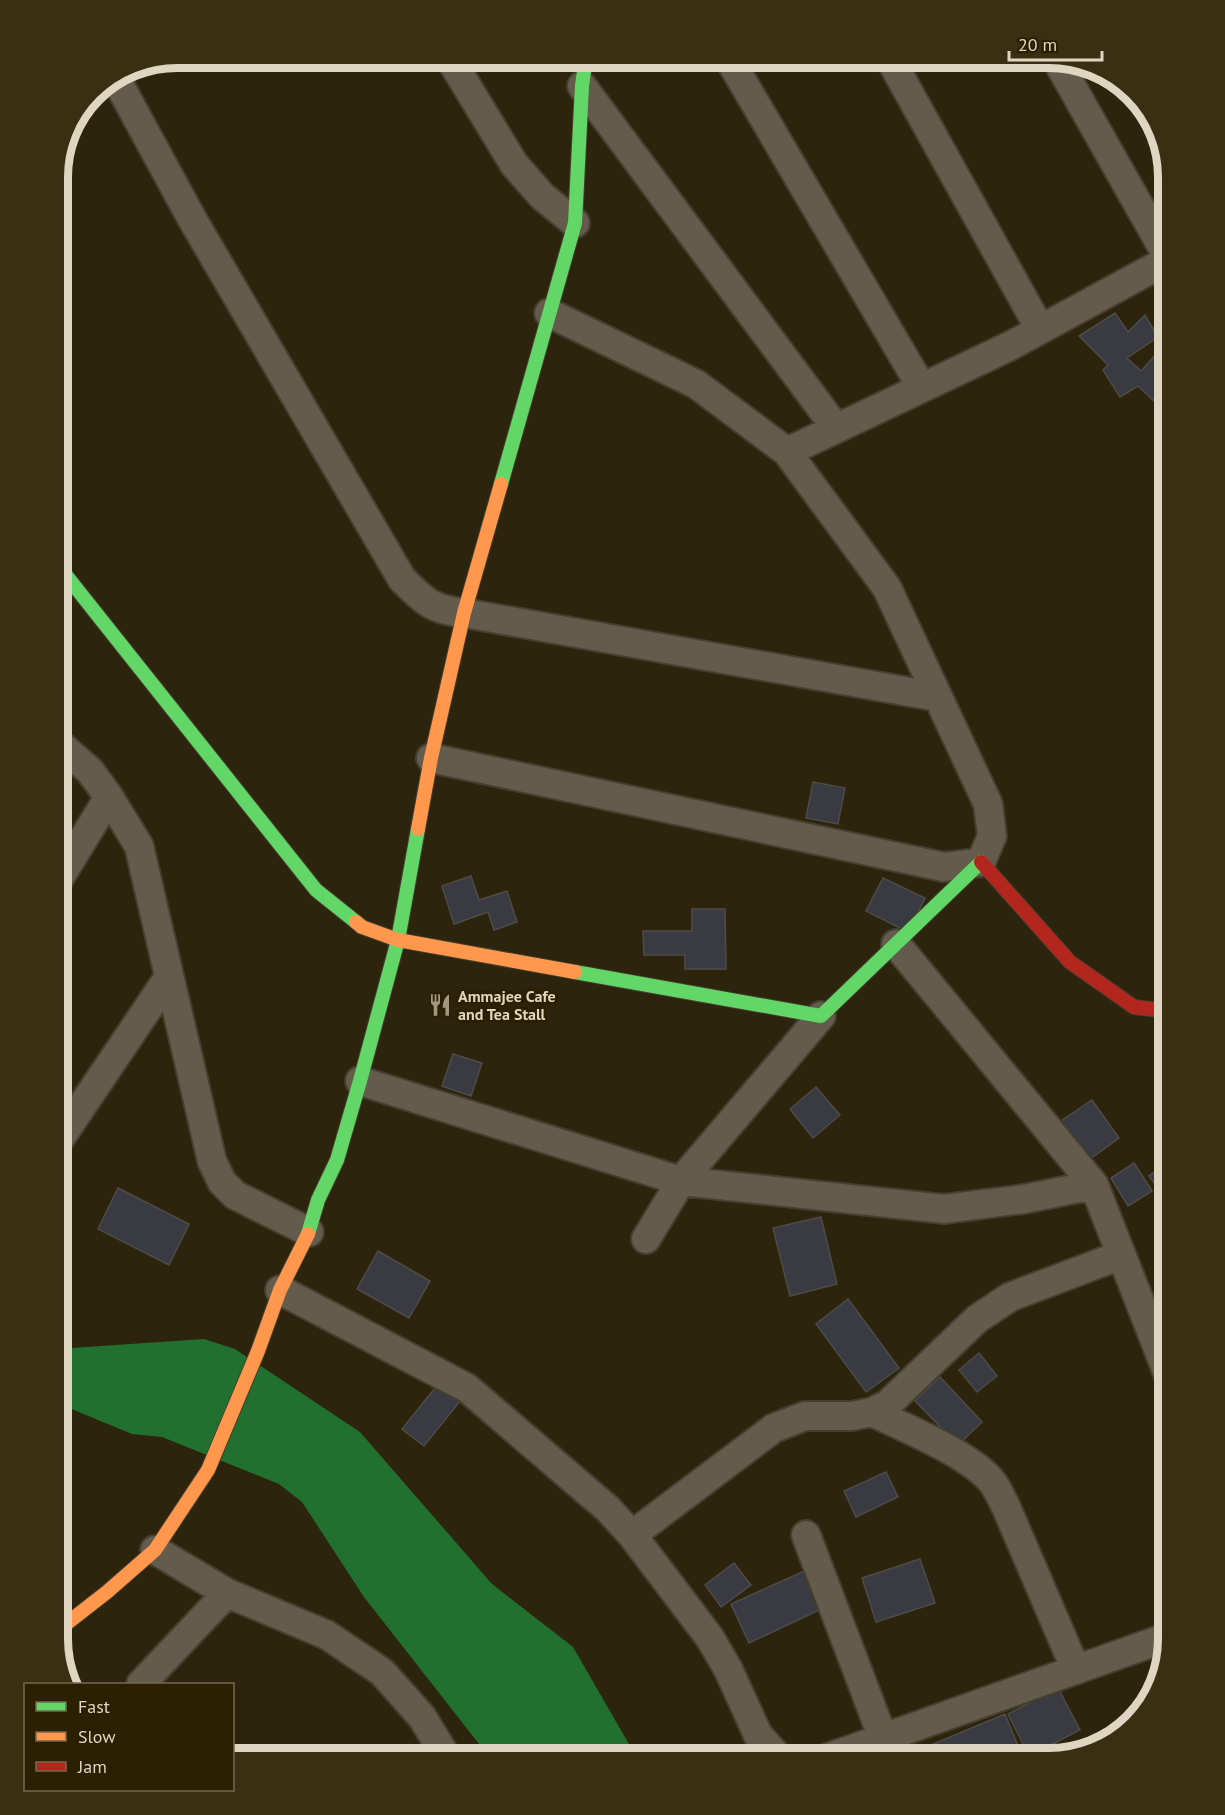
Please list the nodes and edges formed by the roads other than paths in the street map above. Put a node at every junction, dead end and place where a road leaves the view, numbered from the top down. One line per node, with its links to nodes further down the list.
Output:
1 (456, 68): 8 (street)
2 (584, 68): 7 (main road)
3 (734, 68): 13 (street)
4 (895, 68): 12 (street)
5 (1063, 69): 9 (street)
6 (119, 84): 17 (street)
7 (582, 86): 8 (main road); 14 (street)
8 (574, 223): 11 (main road)
9 (1158, 241)
10 (1158, 264): 12 (street)
11 (549, 313): 15 (street); 17 (main road)
12 (1040, 329): 13 (street)
13 (922, 388): 14 (street)
14 (836, 428): 15 (street)
15 (788, 452): 18 (street)
16 (68, 578): 24 (main road)
17 (464, 613): 18 (street); 20 (main road)
18 (938, 697): 22 (street)
19 (68, 752): 21 (street)
20 (431, 758): 22 (street); 24 (main road)
21 (109, 797): 23 (street); 26 (street)
22 (981, 862): 25 (main road); 27 (main road)
23 (68, 864)
24 (398, 940): 28 (main road); 29 (main road)
25 (896, 944): 28 (main road); 32 (street)
26 (169, 977): 30 (street); 33 (street)
27 (1158, 1010)
28 (821, 1016): 31 (street)
29 (360, 1081): 31 (street); 33 (main road)
30 (68, 1127)
31 (681, 1181): 32 (street); 34 (street)
32 (1094, 1185): 35 (street)
33 (309, 1232): 36 (main road)
34 (646, 1239)
35 (1121, 1255): 37 (street); 38 (street)
36 (280, 1290): 39 (street); 41 (main road)
37 (1158, 1349)
38 (872, 1412): 39 (street); 45 (street)
39 (632, 1535): 49 (street)
40 (806, 1535): 47 (street)
41 (155, 1550): 42 (street); 43 (main road)
42 (227, 1593): 46 (street); 48 (street)
43 (68, 1623)
44 (1158, 1641): 45 (street)
45 (1076, 1670): 47 (street)
46 (142, 1683)
47 (883, 1738): 50 (street)
48 (440, 1747)
49 (769, 1748)
50 (856, 1748)

